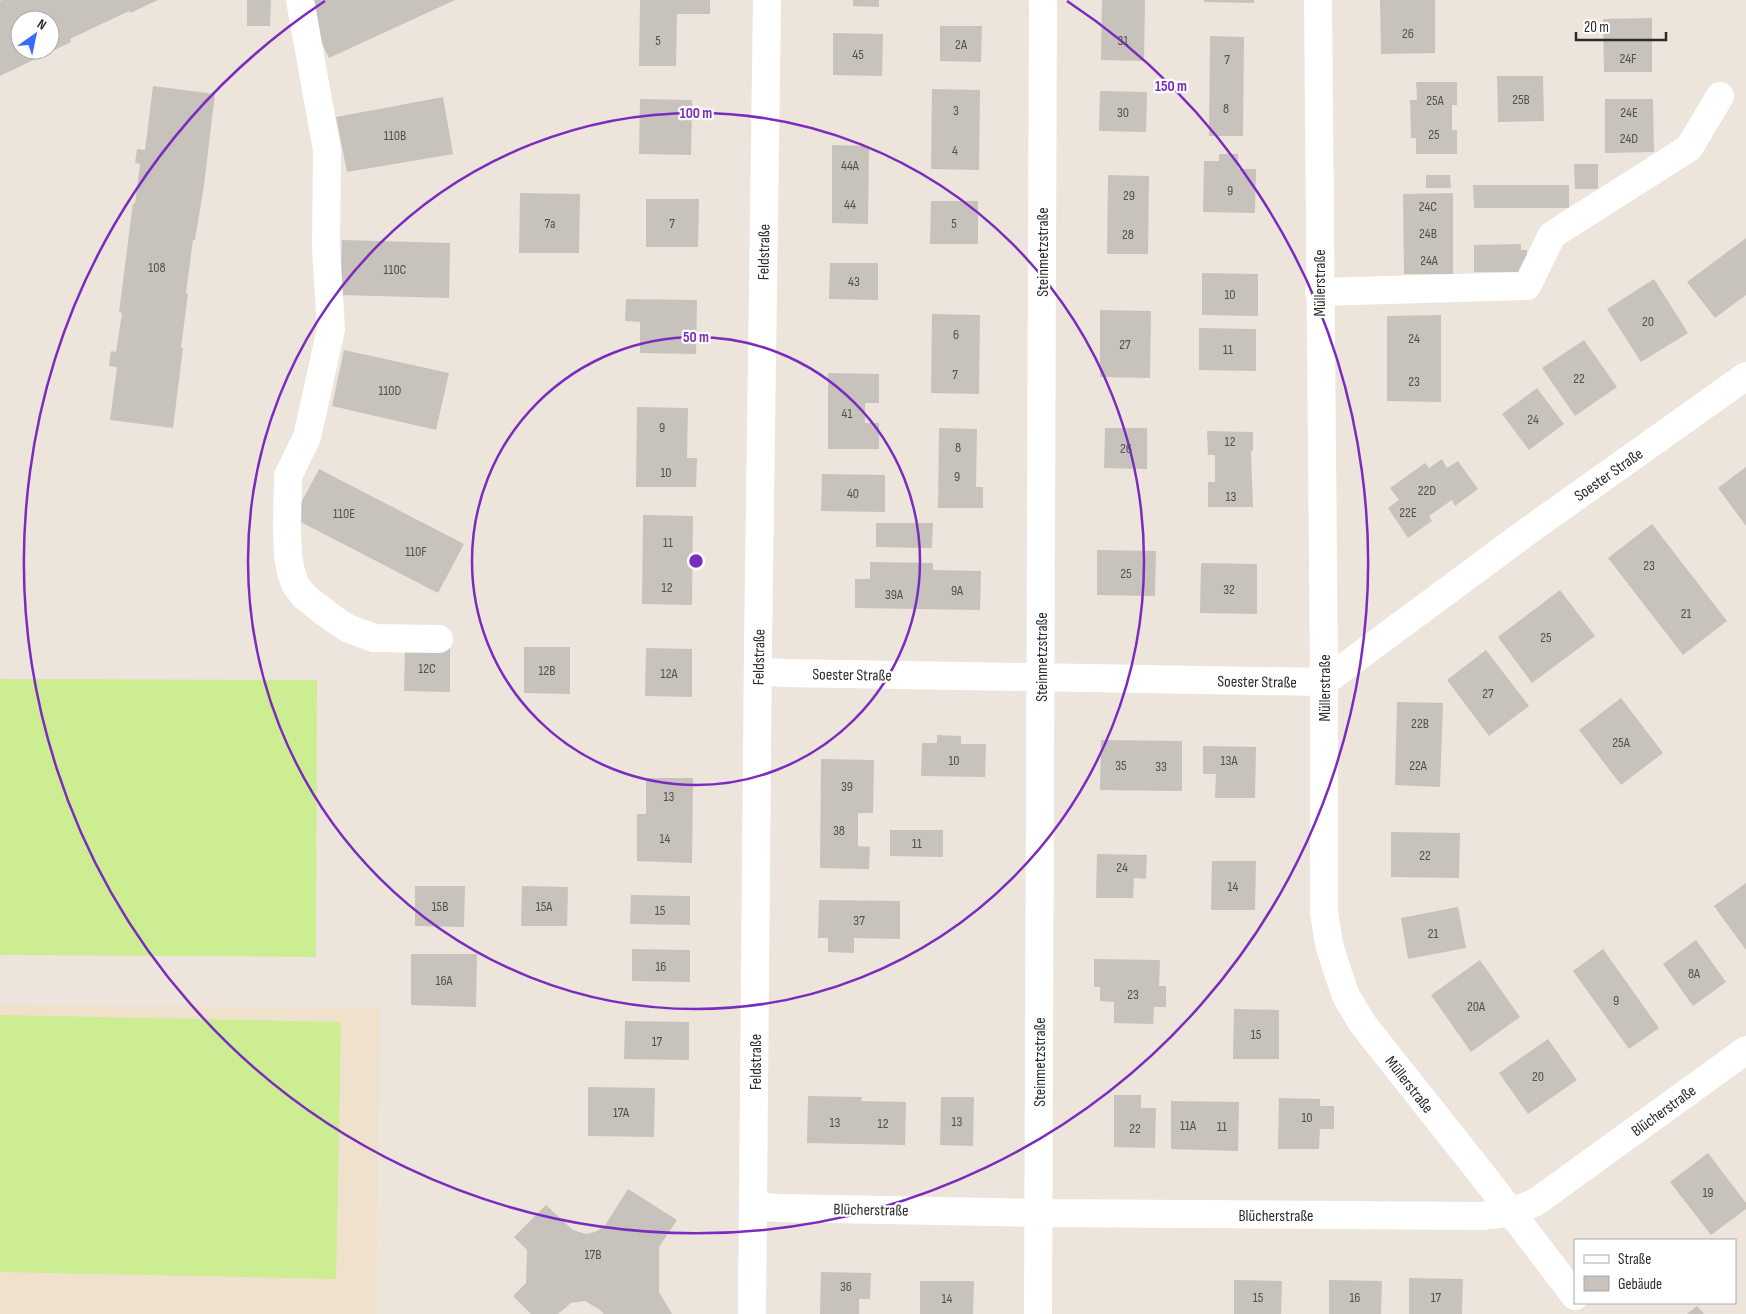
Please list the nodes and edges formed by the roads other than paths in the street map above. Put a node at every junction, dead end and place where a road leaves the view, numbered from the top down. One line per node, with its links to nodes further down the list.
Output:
1 (300, 0): 8 (street)
2 (767, 0): 9 (street, Feldstraße)
3 (1043, 0): 10 (street, Steinmetzstraße)
4 (1318, 0): 6 (street, Müllerstraße)
5 (1720, 96): 6 (street)
6 (1319, 292): 11 (street, Müllerstraße)
7 (1746, 376): 11 (street, Soester Straße)
8 (439, 639)
9 (758, 671): 10 (street, Soester Straße); 13 (street, Feldstraße)
10 (1041, 677): 11 (street, Soester Straße); 14 (street, Steinmetzstraße)
11 (1324, 682): 15 (street, Müllerstraße)
12 (1746, 1050): 15 (street, Blücherstraße)
13 (754, 1206): 14 (street, Blücherstraße); 18 (street, Feldstraße)
14 (1038, 1212): 15 (street, Blücherstraße); 19 (street, Steinmetzstraße)
15 (1510, 1213): 16 (street, Müllerstraße)
16 (1574, 1295)
17 (1581, 1304): 20 (street)
18 (752, 1314)
19 (1038, 1314)
20 (1589, 1314)

